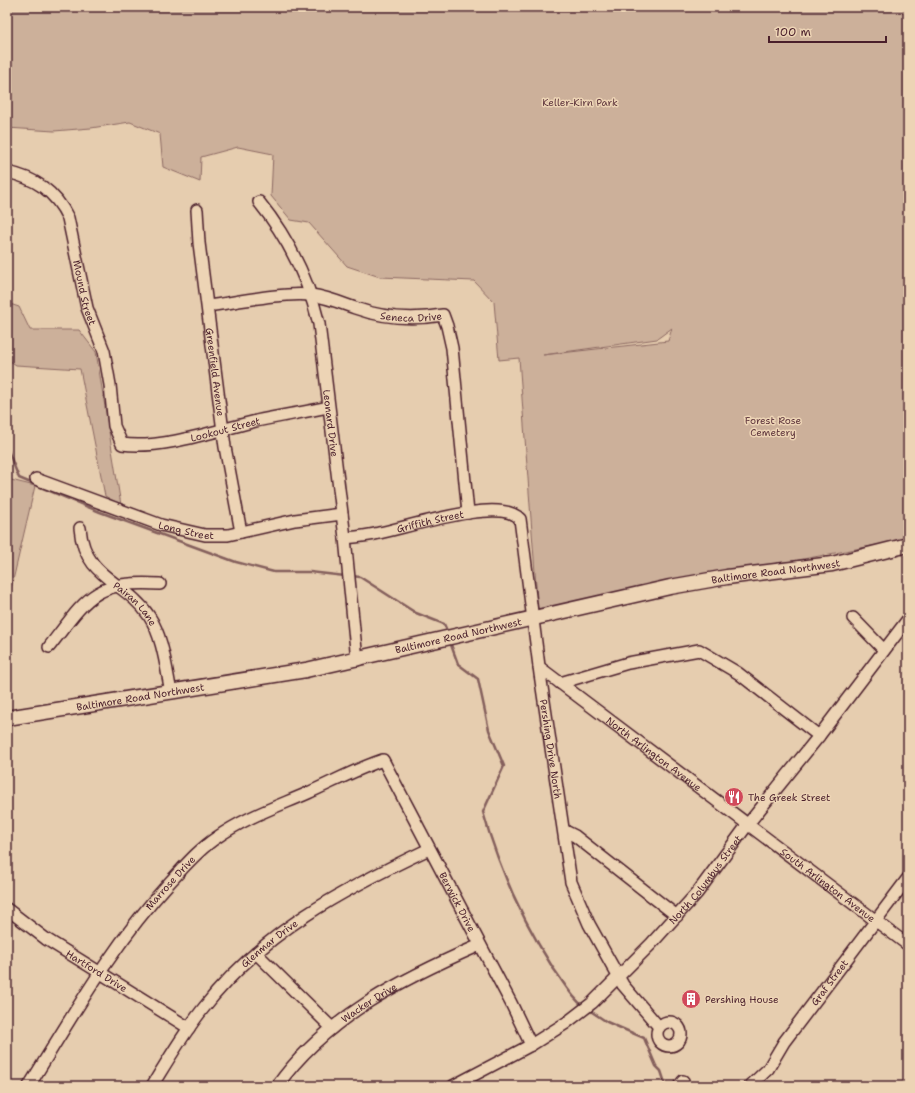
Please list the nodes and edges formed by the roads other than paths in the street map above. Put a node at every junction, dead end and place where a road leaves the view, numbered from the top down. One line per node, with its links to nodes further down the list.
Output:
1 (7, 172): 8 (street, Mound Street)
2 (259, 202): 4 (street, Leonard Drive)
3 (196, 210): 5 (street, Greenfield Avenue)
4 (312, 295): 5 (street, Seneca Drive); 6 (street, Leonard Drive); 10 (street, Seneca Drive)
5 (208, 306): 7 (street, Greenfield Avenue)
6 (328, 407): 7 (street, Lookout Street); 11 (street, Leonard Drive)
7 (223, 429): 8 (street, Lookout Street); 14 (street, Greenfield Avenue)
8 (122, 444)
9 (36, 479): 14 (street, Long Street)
10 (468, 513): 12 (street, Griffith Street); 15 (street, Griffith Street)
11 (342, 514): 14 (street, Long Street); 15 (street, Leonard Drive)
12 (516, 514): 20 (street, Pershing Drive North)
13 (80, 528): 18 (street, Pairan Lane)
14 (241, 532)
15 (345, 538): 24 (street, Leonard Drive)
16 (908, 544): 20 (main road, Baltimore Road Northwest)
17 (160, 584): 18 (street)
18 (116, 585): 22 (street); 27 (street, Pairan Lane)
19 (853, 618): 23 (street)
20 (533, 619): 24 (main road, Baltimore Road Northwest); 25 (street, Pershing Drive North)
21 (908, 619): 23 (street, North Columbus Street)
22 (49, 647)
23 (884, 650): 29 (street, North Columbus Street)
24 (357, 660): 27 (main road, Baltimore Road Northwest)
25 (539, 667): 26 (street, North Arlington Avenue); 32 (street, Pershing Drive North)
26 (560, 683): 29 (street); 31 (street, North Arlington Avenue)
27 (171, 692): 28 (main road, Baltimore Road Northwest)
28 (7, 718)
29 (819, 736): 31 (street, North Columbus Street)
30 (383, 760): 33 (street, Berwick Drive); 41 (street, Marrose Drive)
31 (748, 824): 36 (street, North Columbus Street); 37 (street, South Arlington Avenue)
32 (565, 832): 36 (street); 42 (street, Pershing Drive North)
33 (429, 849): 38 (street, Berwick Drive); 40 (street, Glenmar Drive)
34 (908, 878): 37 (street, Graf Street)
35 (7, 909): 41 (street, Hartford Drive)
36 (677, 916): 42 (street, North Columbus Street)
37 (876, 921): 39 (street, South Arlington Avenue); 51 (street, Graf Street)
38 (480, 945): 45 (street, Wacker Drive); 46 (street, Berwick Drive)
39 (908, 945)
40 (256, 953): 44 (street, Glenmar Drive); 45 (street)
41 (99, 973): 44 (street, Hartford Drive); 47 (street, Marrose Drive)
42 (618, 976): 43 (street, Pershing Drive North); 46 (street, North Columbus Street)
43 (660, 1027)
44 (189, 1028): 48 (street, Glenmar Drive)
45 (332, 1028): 49 (street, Wacker Drive)
46 (531, 1045): 50 (street, North Columbus Street)
47 (29, 1086)
48 (152, 1086)
49 (277, 1086)
50 (453, 1086)
51 (750, 1086)

